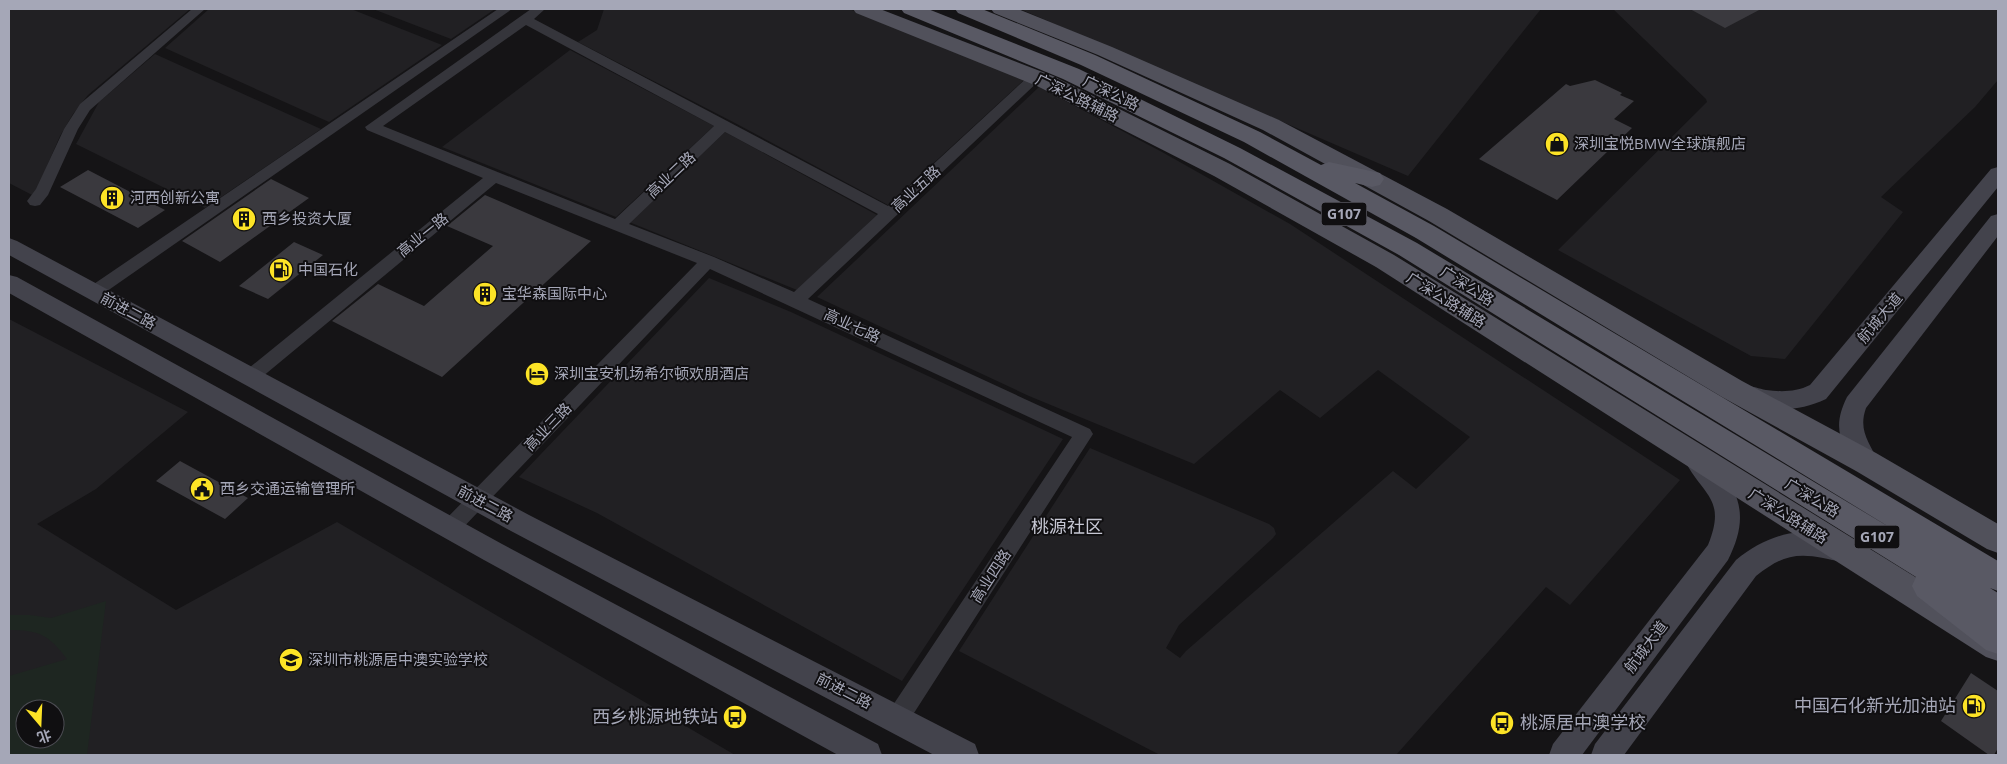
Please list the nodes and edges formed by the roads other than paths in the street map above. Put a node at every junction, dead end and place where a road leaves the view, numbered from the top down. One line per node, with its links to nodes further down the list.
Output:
1 (199, 9): 17 (street)
2 (506, 9): 24 (street)
3 (538, 9): 8 (street)
4 (863, 9): 9 (main road, 广深公路辅路)
5 (910, 9): 11 (highway, 广深公路 / G107)
6 (965, 9): 12 (highway, 广深公路 / G107)
7 (1001, 9): 16 (main road)
8 (525, 19): 10 (street); 15 (street)
9 (1036, 77): 13 (main road, 广深公路辅路); 18 (street, 高业五路)
10 (724, 125): 18 (street); 19 (street, 高业二路)
11 (1197, 136): 13 (highway); 33 (highway, 广深公路 / G107)
12 (1302, 164): 16 (highway); 38 (highway, 广深公路 / G107)
13 (1222, 170): 31 (main road, 广深公路辅路)
14 (1998, 174): 26 (main road, 航城大道)
15 (494, 177): 19 (street); 28 (street, 高业一路)
16 (1372, 179): 29 (main road)
17 (35, 201)
18 (890, 214): 25 (street, 高业五路)
19 (618, 225): 22 (street, 高业七路)
20 (1995, 232): 27 (main road)
21 (9, 246): 24 (main road, 前进二路)
22 (708, 261): 25 (street, 高业七路); 34 (street, 高业三路)
23 (9, 282): 35 (main road)
24 (94, 292): 28 (main road, 前进二路)
25 (796, 300): 30 (street, 高业七路)
26 (1865, 335): 27 (main road); 29 (main road, 航城大道)
27 (1897, 352): 32 (main road)
28 (250, 377): 34 (main road, 前进二路)
29 (1732, 389): 32 (main road)
30 (1084, 434): 42 (street, 高业四路)
31 (1696, 458): 37 (main road, 广深公路辅路); 45 (main road, 航城大道)
32 (1866, 462): 36 (main road)
33 (1812, 497): 39 (highway, 广深公路 / G107); 40 (highway)
34 (478, 500): 35 (street, 高业三路); 42 (main road, 前进二路)
35 (450, 528): 43 (main road)
36 (1998, 540)
37 (1849, 553): 41 (main road, 广深公路辅路); 46 (main road)
38 (1998, 577)
39 (1998, 610)
40 (1998, 639)
41 (1998, 646)
42 (898, 719): 44 (main road, 前进二路)
43 (867, 755)
44 (964, 755)
45 (1564, 755)
46 (1606, 755)

